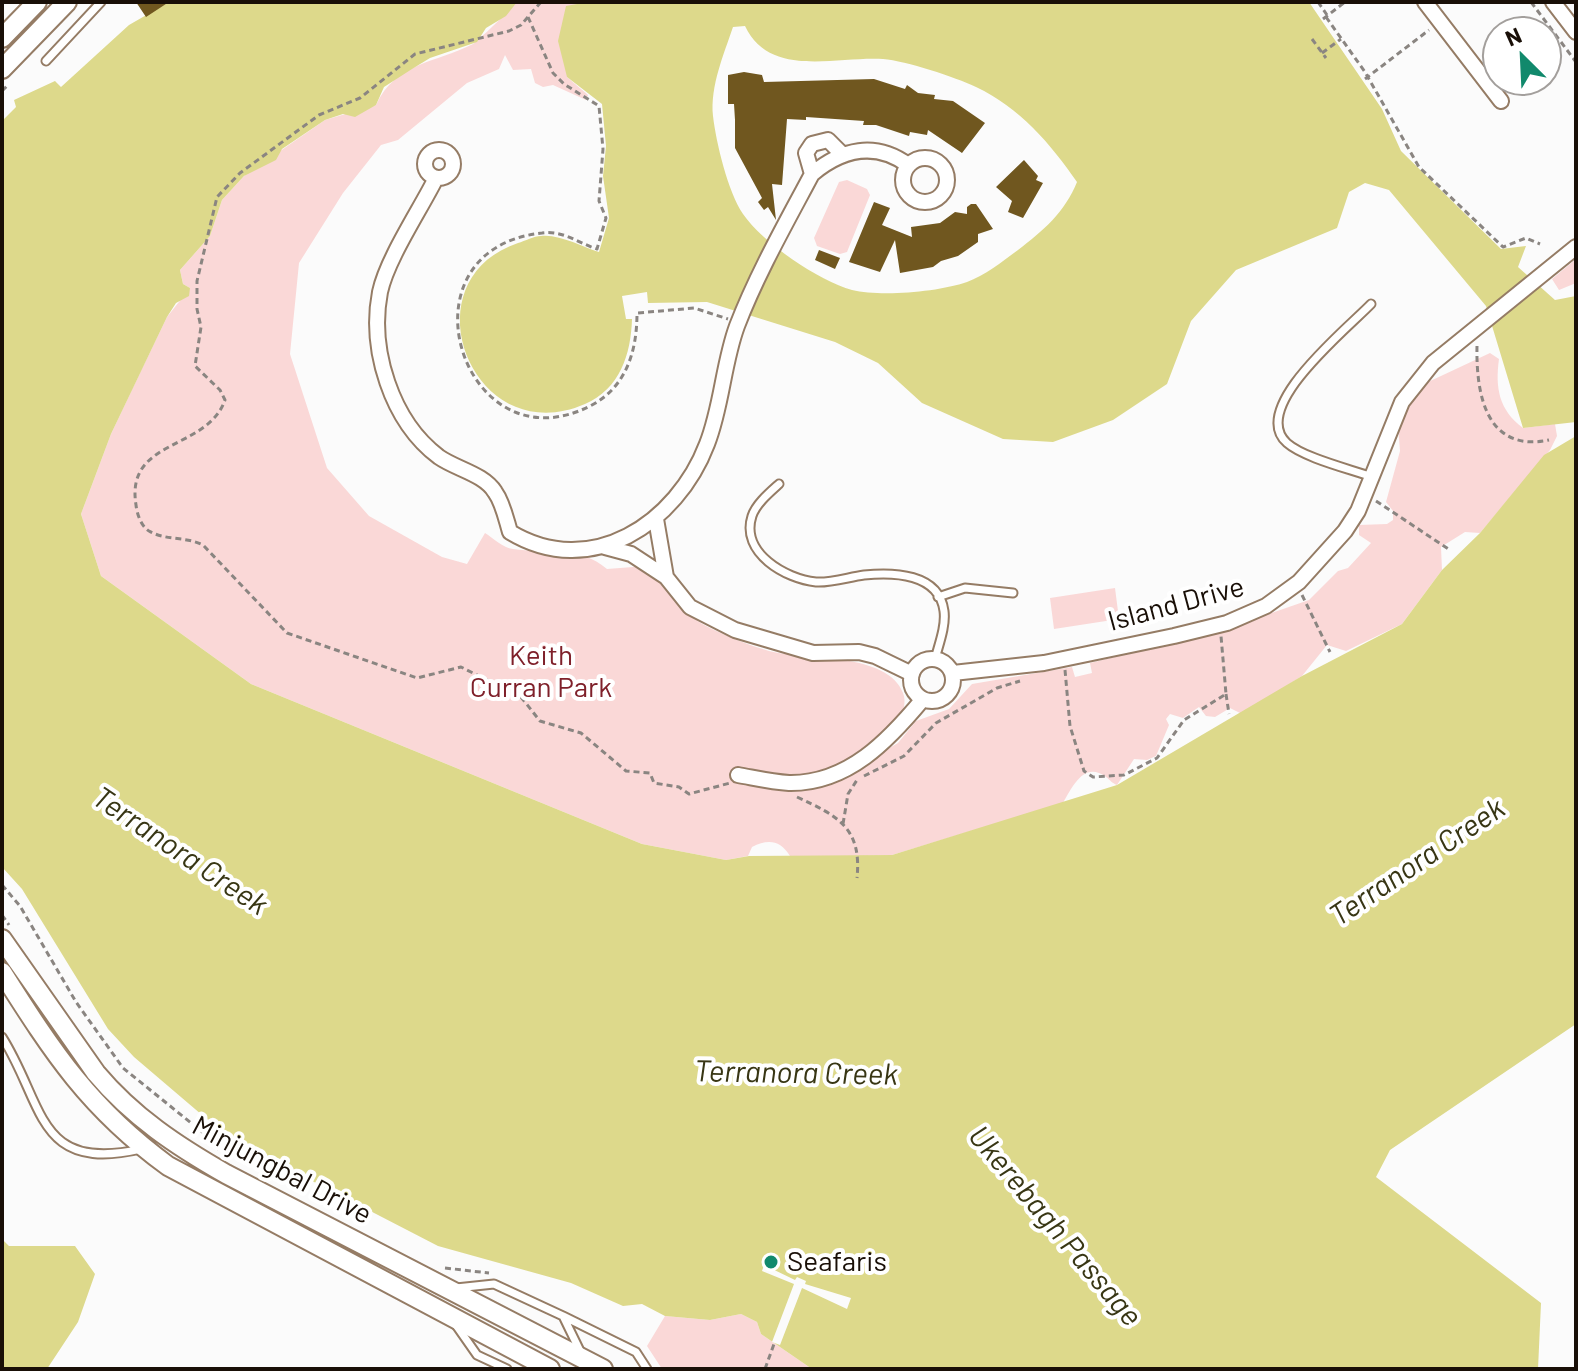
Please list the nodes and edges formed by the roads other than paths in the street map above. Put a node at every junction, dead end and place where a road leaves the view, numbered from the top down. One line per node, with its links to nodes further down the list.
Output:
1 (37, 2): 7 (main road)
2 (67, 2): 9 (main road)
3 (101, 2): 8 (lane)
4 (1425, 2): 10 (street)
5 (1553, 2): 6 (street)
6 (1576, 32)
7 (2, 38)
8 (46, 61)
9 (2, 69)
10 (1501, 101)
11 (842, 154): 12 (street); 13 (street); 13 (street)
12 (908, 165)
13 (812, 174): 19 (street)
14 (436, 178): 20 (street)
15 (1576, 247): 17 (street, Island Drive)
16 (1371, 304): 17 (lane)
17 (1372, 477): 25 (street, Island Drive)
18 (779, 484): 23 (lane)
19 (656, 519): 20 (street); 21 (street)
20 (605, 547): 21 (street)
21 (666, 577): 26 (street)
22 (1013, 593): 23 (lane)
23 (938, 597): 24 (lane)
24 (935, 659): 25 (street); 26 (street)
25 (953, 673): 27 (street)
26 (912, 674): 27 (street)
27 (923, 699): 28 (street)
28 (738, 775)
29 (6, 933): 33 (main road, Minjungbal Drive)
30 (2, 972): 32 (main road, Minjungbal Drive)
31 (2, 1037): 32 (lane)
32 (144, 1149): 35 (main road, Minjungbal Drive)
33 (446, 1289): 34 (lane); 36 (main road, Minjungbal Drive)
34 (563, 1316): 36 (lane); 40 (lane)
35 (451, 1318): 37 (lane); 38 (main road, Minjungbal Drive)
36 (584, 1360): 39 (main road, Minjungbal Drive)
37 (507, 1369)
38 (550, 1369)
39 (603, 1369)
40 (647, 1369)

